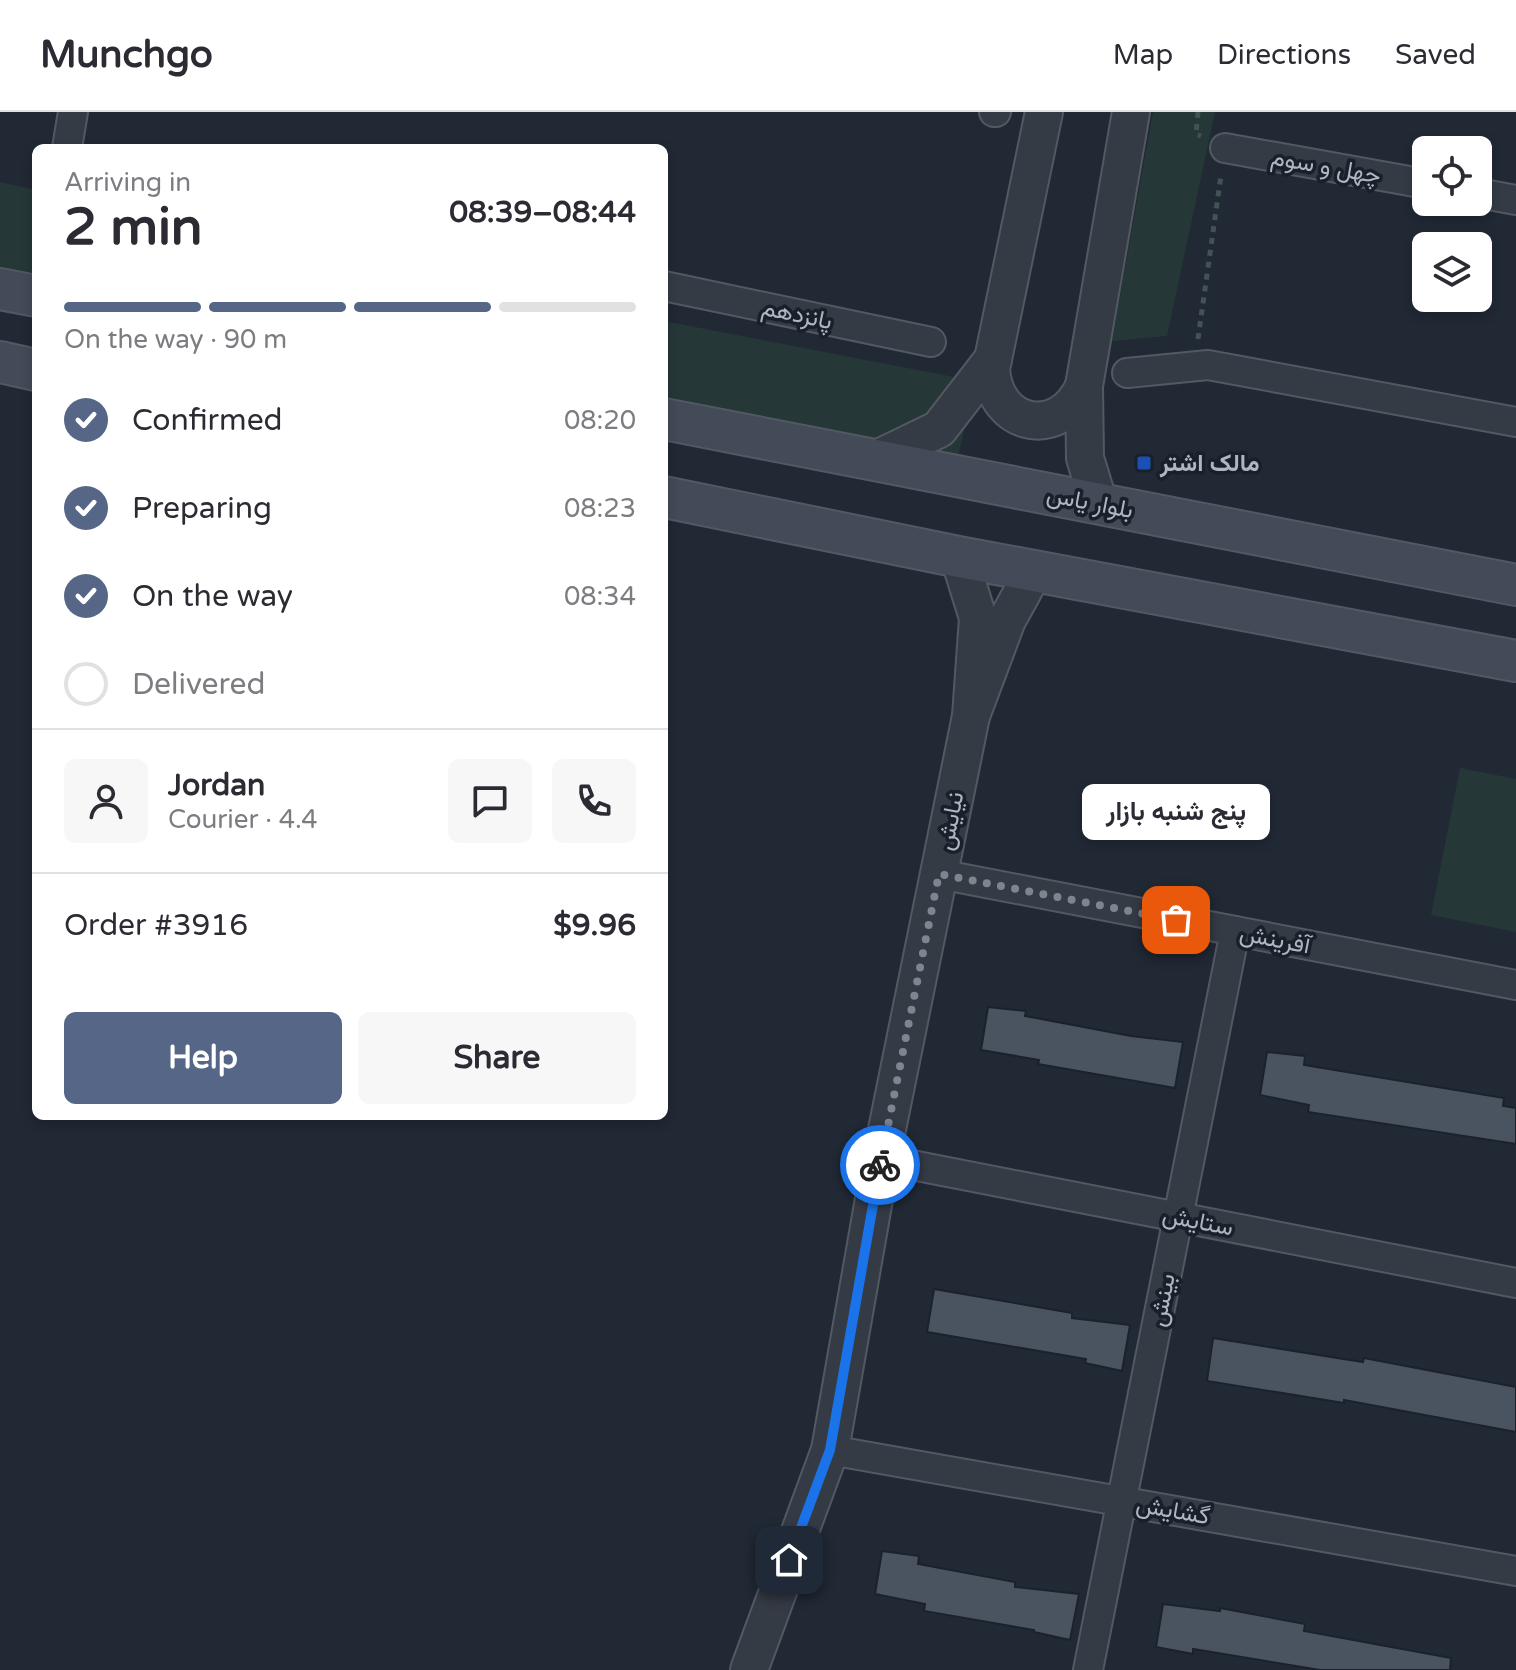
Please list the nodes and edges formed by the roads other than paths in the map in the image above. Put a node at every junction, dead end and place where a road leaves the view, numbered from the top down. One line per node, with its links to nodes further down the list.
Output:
1 (73, 112): 4 (street)
2 (1044, 112): 13 (street)
3 (1131, 112): 17 (street)
4 (68, 144)
5 (1225, 148): 6 (street, چهل و سوم)
6 (1412, 181)
7 (1492, 196): 8 (street)
8 (1516, 200)
9 (668, 287): 12 (street, پانزدهم)
10 (0, 289): 11 (main road)
11 (32, 295)
12 (931, 342)
13 (993, 359): 17 (street); 20 (street)
14 (0, 362): 15 (main road)
15 (32, 369)
16 (1127, 373): 19 (street)
17 (1084, 386): 22 (street)
18 (668, 420): 20 (main road, بلوار یاس)
19 (1516, 422)
20 (875, 460): 22 (main road, بلوار یاس)
21 (668, 498): 23 (main road)
22 (1099, 504): 25 (main road, بلوار یاس)
23 (959, 557): 24 (main road); 27 (street)
24 (1034, 571): 26 (main road); 27 (street)
25 (1516, 585)
26 (1516, 661)
27 (971, 716): 28 (street, نیایش)
28 (939, 874): 29 (street, آفرینش); 31 (street, نیایش)
29 (1235, 931): 30 (street, آفرینش); 32 (street, بینش)
30 (1516, 985)
31 (881, 1159): 32 (street, ستایش); 34 (street, نیایش)
32 (1178, 1217): 33 (street, ستایش); 35 (street, بینش)
33 (1516, 1283)
34 (830, 1450): 35 (street, گشایش); 37 (street, نیایش)
35 (1122, 1501): 36 (street, گشایش); 38 (street, بینش)
36 (1516, 1571)
37 (749, 1670)
38 (1088, 1670)

